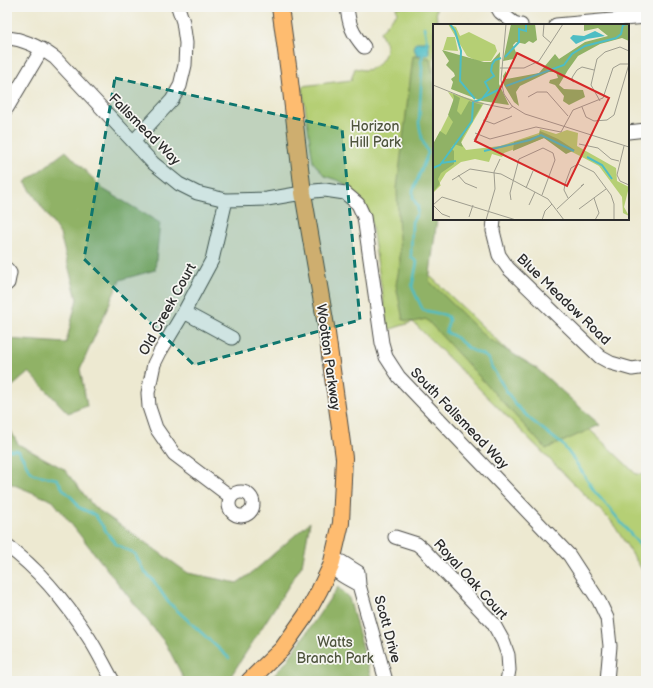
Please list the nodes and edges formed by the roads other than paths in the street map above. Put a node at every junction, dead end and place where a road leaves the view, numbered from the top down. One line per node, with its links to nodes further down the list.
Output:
1 (178, 7): 14 (street)
2 (280, 7): 15 (main road, Wootton Parkway)
3 (347, 7): 9 (street)
4 (497, 7): 6 (street)
5 (646, 17): 7 (street)
6 (514, 24)
7 (567, 24)
8 (7, 38): 10 (street, Fallsmead Way)
9 (364, 47)
10 (42, 49): 11 (street); 14 (street, Fallsmead Way)
11 (7, 108)
12 (646, 130): 13 (street)
13 (629, 132)
14 (134, 141): 16 (street, Fallsmead Way)
15 (303, 193): 16 (street, Fallsmead Way); 26 (main road, Wootton Parkway); 31 (street, South Fallsmead Way)
16 (226, 200): 20 (street, Old Creek Court)
17 (494, 220): 22 (street, Blue Meadow Road)
18 (7, 268): 19 (street)
19 (7, 284)
20 (184, 312): 21 (street); 23 (street, Old Creek Court)
21 (232, 338)
22 (646, 367)
23 (231, 497)
24 (395, 537): 30 (street, Royal Oak Court)
25 (7, 547): 27 (street)
26 (332, 562): 28 (main road, Wootton Parkway); 29 (street, Scott Drive)
27 (113, 681)
28 (249, 681)
29 (386, 681)
30 (507, 681)
31 (607, 681)

